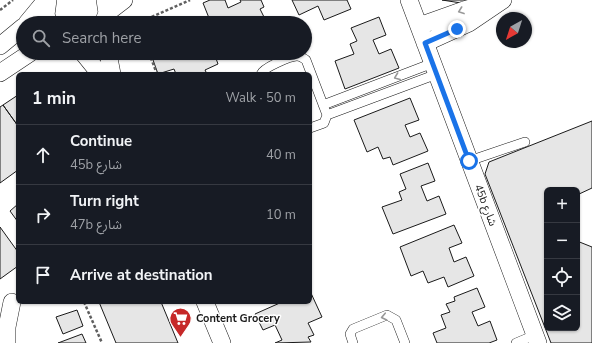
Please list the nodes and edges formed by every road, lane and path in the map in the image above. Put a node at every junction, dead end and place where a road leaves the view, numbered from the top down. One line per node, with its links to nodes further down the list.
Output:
1 (13, 0): 9 (path)
2 (47, 0): 11 (street); 12 (street)
3 (124, 0): 10 (street)
4 (190, 0): 8 (path)
5 (409, 0): 14 (street, 45b شارع)
6 (498, 0): 14 (street, one-way to 14)
7 (503, 0): 16 (street)
8 (184, 1): 13 (path)
9 (0, 10)
10 (105, 12)
11 (33, 16)
12 (46, 16)
13 (153, 16)
14 (419, 26): 16 (street, 45b شارع)
15 (16, 33): 17 (street)
16 (425, 43): 24 (street, 45b شارع)
17 (0, 46)
18 (20, 60): 30 (street)
19 (89, 60): 25 (street)
20 (109, 60): 26 (street)
21 (151, 60): 27 (path)
22 (286, 60): 28 (lane)
23 (306, 60): 29 (lane)
24 (435, 68): 32 (lane, one-way to 32); 33 (lane); 36 (street, 45b شارع)
25 (98, 72)
26 (112, 72)
27 (156, 72)
28 (263, 72)
29 (311, 72)
30 (0, 73)
31 (312, 76): 32 (lane)
32 (323, 105): 33 (lane)
33 (327, 115): 34 (lane)
34 (312, 127)
35 (525, 142): 36 (lane)
36 (469, 161): 40 (street, 45b شارع)
37 (10, 304): 41 (street)
38 (85, 304): 42 (path)
39 (205, 304): 43 (street)
40 (536, 339): 46 (lane)
41 (7, 343)
42 (102, 343)
43 (222, 343)
44 (353, 343): 45 (lane, one-way to 44)
45 (405, 343)
46 (516, 343)

